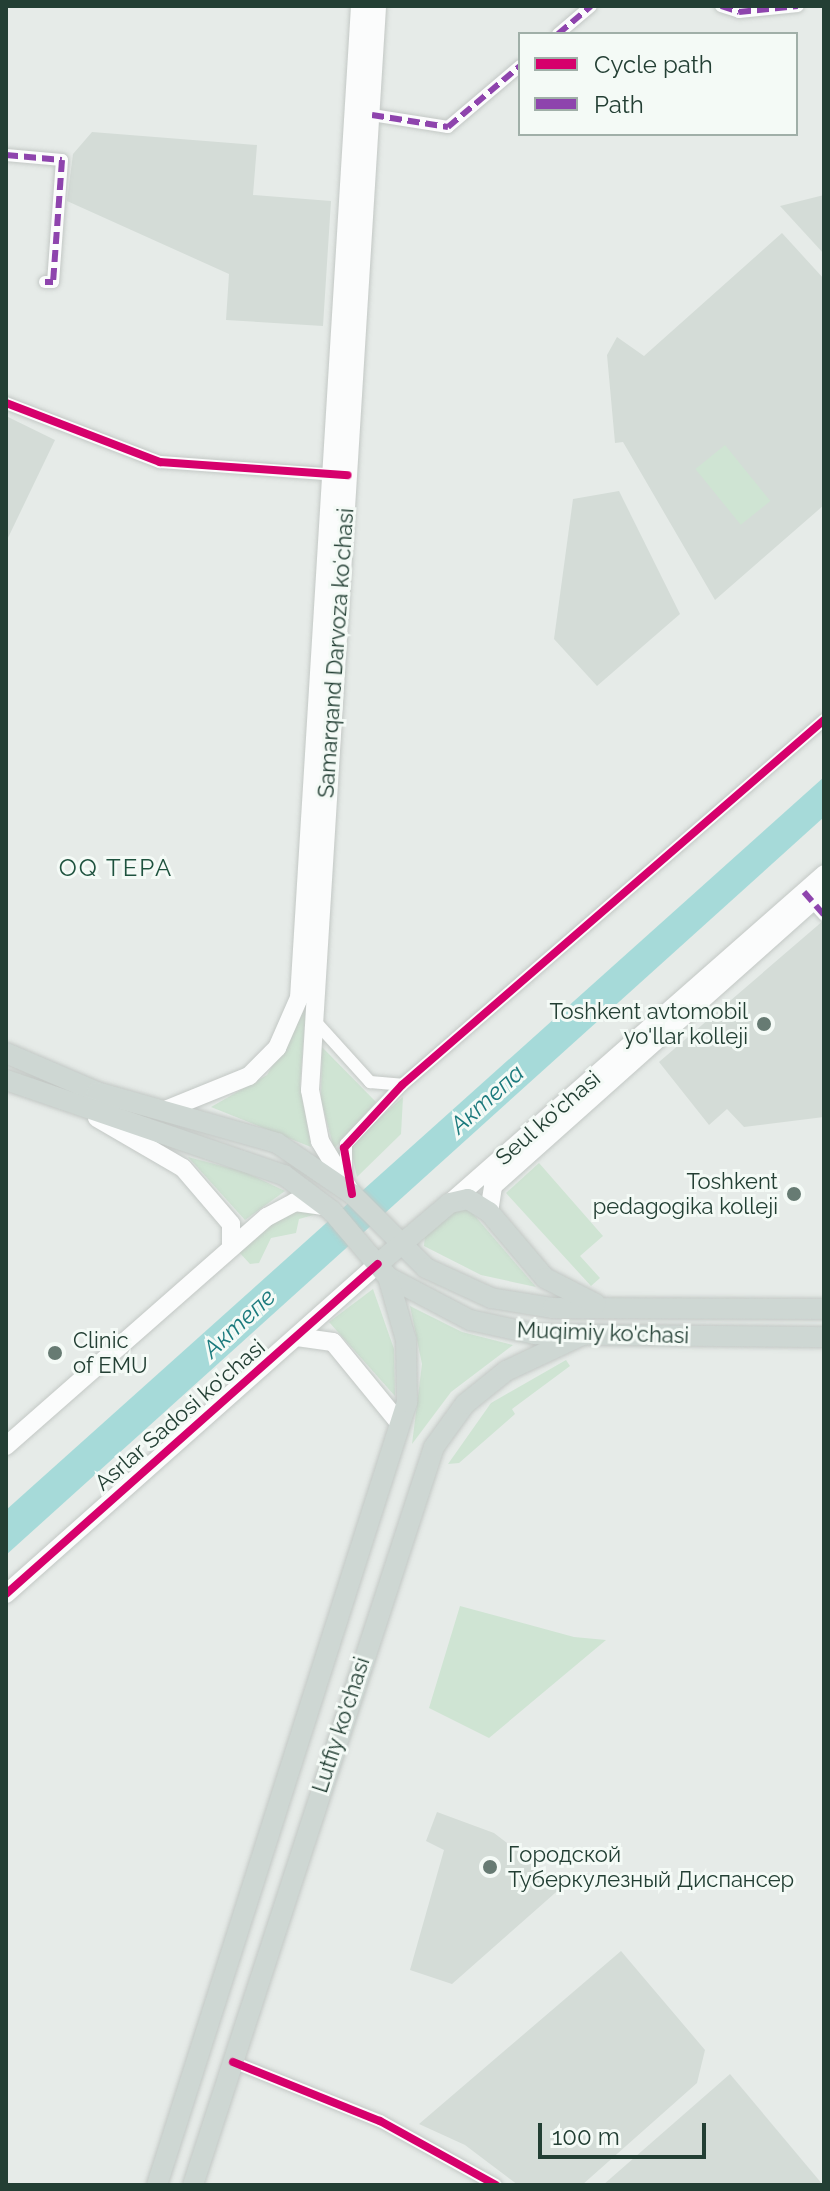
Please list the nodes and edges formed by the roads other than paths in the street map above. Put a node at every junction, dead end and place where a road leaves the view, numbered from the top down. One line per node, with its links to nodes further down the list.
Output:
1 (360, 6): 12 (main road, Samarqand Darvoza koʻchasi)
2 (377, 6): 8 (main road, Samarqand Darvoza koʻchasi)
3 (591, 6): 6 (street)
4 (721, 6): 5 (street)
5 (798, 6)
6 (560, 32)
7 (518, 68): 8 (street)
8 (372, 115): 12 (main road, Samarqand Darvoza koʻchasi)
9 (6, 155): 10 (street)
10 (45, 282)
11 (6, 403): 12 (street)
12 (340, 475): 16 (main road, Samarqand Darvoza koʻchasi); 20 (main road, Samarqand Darvoza koʻchasi)
13 (824, 720): 19 (street)
14 (824, 874): 15 (main road, Seul ko'chasi)
15 (816, 900): 23 (main road, Seul ko'chasi); 25 (main road)
16 (313, 1019): 19 (street); 22 (main road, Samarqand Darvoza koʻchasi)
17 (6, 1053): 20 (main road, Muqimiy ko'chasi)
18 (6, 1080): 21 (main road, Muqimiy ko'chasi)
19 (402, 1085): 22 (street)
20 (165, 1110): 22 (main road, Muqimiy ko'chasi)
21 (90, 1114): 24 (main road, Muqimiy ko'chasi); 26 (main road)
22 (352, 1194): 28 (main road, Muqimiy ko'chasi)
23 (450, 1203): 25 (main road); 28 (main road, Seul ko'chasi)
24 (332, 1211): 27 (main road); 30 (main road, Muqimiy ko'chasi)
25 (489, 1212): 31 (main road)
26 (228, 1219): 27 (main road); 29 (main road)
27 (253, 1228): 29 (main road)
28 (399, 1246): 30 (main road, Seul ko'chasi); 31 (main road, Muqimiy ko'chasi)
29 (231, 1247): 37 (main road)
30 (383, 1270): 33 (main road, Muqimiy ko'chasi); 35 (main road, Asrlar Sadosi ko‘chasi); 36 (main road, Lutfiy ko'chasi)
31 (615, 1308): 32 (main road, Muqimiy ko'chasi)
32 (824, 1309)
33 (582, 1335): 34 (main road, Muqimiy ko'chasi); 40 (main road, Lutfiy ko'chasi)
34 (824, 1337)
35 (295, 1339): 36 (main road, Asrlar Sadosi ko‘chasi); 38 (main road, Asrlar Sadosi ko‘chasi)
36 (400, 1424): 39 (main road, Lutfiy ko'chasi)
37 (6, 1446)
38 (6, 1594)
39 (233, 1948): 40 (main road); 41 (main road, Lutfiy ko'chasi)
40 (265, 1960): 42 (main road, Lutfiy ko'chasi)
41 (203, 2040): 42 (main road); 43 (main road, Lutfiy ko'chasi)
42 (235, 2055): 44 (main road, Lutfiy ko'chasi); 45 (street)
43 (157, 2185)
44 (193, 2185)
45 (496, 2185)

